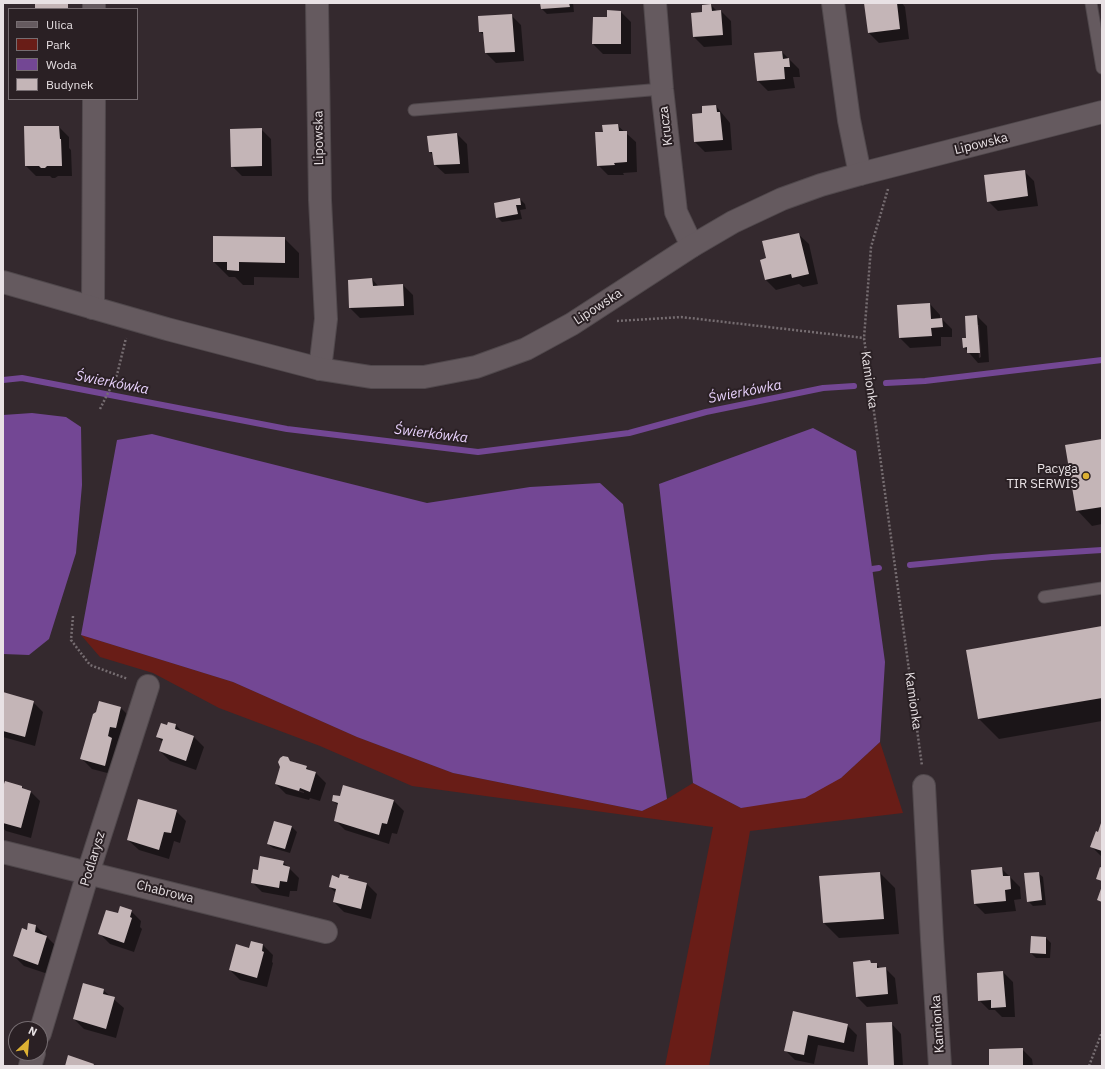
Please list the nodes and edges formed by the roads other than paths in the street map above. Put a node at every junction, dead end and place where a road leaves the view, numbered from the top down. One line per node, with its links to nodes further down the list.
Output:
1 (317, 3): 14 (street, Lipowska)
2 (656, 3): 6 (street, Krucza)
3 (833, 3): 10 (street)
4 (1091, 3): 5 (lane)
5 (1102, 68)
6 (662, 89): 8 (lane); 11 (street, Krucza)
7 (94, 100): 13 (street)
8 (414, 110)
9 (1102, 112): 10 (street, Lipowska)
10 (860, 174): 11 (street, Lipowska)
11 (692, 246): 14 (street, Lipowska)
12 (3, 282): 13 (street, Lipowska)
13 (93, 308): 14 (street, Lipowska)
14 (320, 369)
15 (1102, 588): 16 (lane)
16 (1044, 597)
17 (148, 686): 20 (street, Podlarysz)
18 (924, 786): 23 (street, Kamionka)
19 (3, 852): 20 (street, Chabrowa)
20 (88, 873): 21 (street, Chabrowa); 22 (street, Podlarysz)
21 (326, 932)
22 (44, 1021)
23 (940, 1066)

